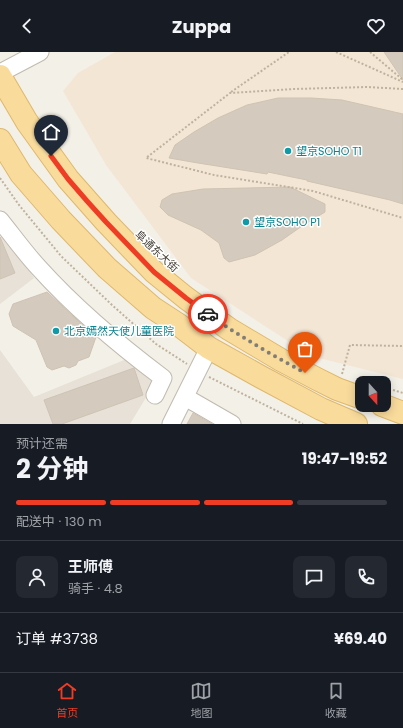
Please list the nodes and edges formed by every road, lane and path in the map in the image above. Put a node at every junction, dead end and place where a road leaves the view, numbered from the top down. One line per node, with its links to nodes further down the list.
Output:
1 (40, 52): 5 (street)
2 (289, 52): 8 (path)
3 (336, 52): 6 (path)
4 (370, 52): 6 (path)
5 (0, 74): 16 (main road, 阜通东大街)
6 (403, 81)
7 (403, 89): 8 (path)
8 (230, 93): 10 (path)
9 (0, 140): 13 (main road)
10 (403, 218)
11 (0, 220): 15 (street)
12 (403, 346): 14 (path)
13 (209, 348): 17 (street); 21 (main road)
14 (336, 372)
15 (155, 395)
16 (355, 395)
17 (185, 397): 19 (street); 20 (street)
18 (359, 412): 21 (main road)
19 (171, 424)
20 (232, 424)
21 (355, 424)

